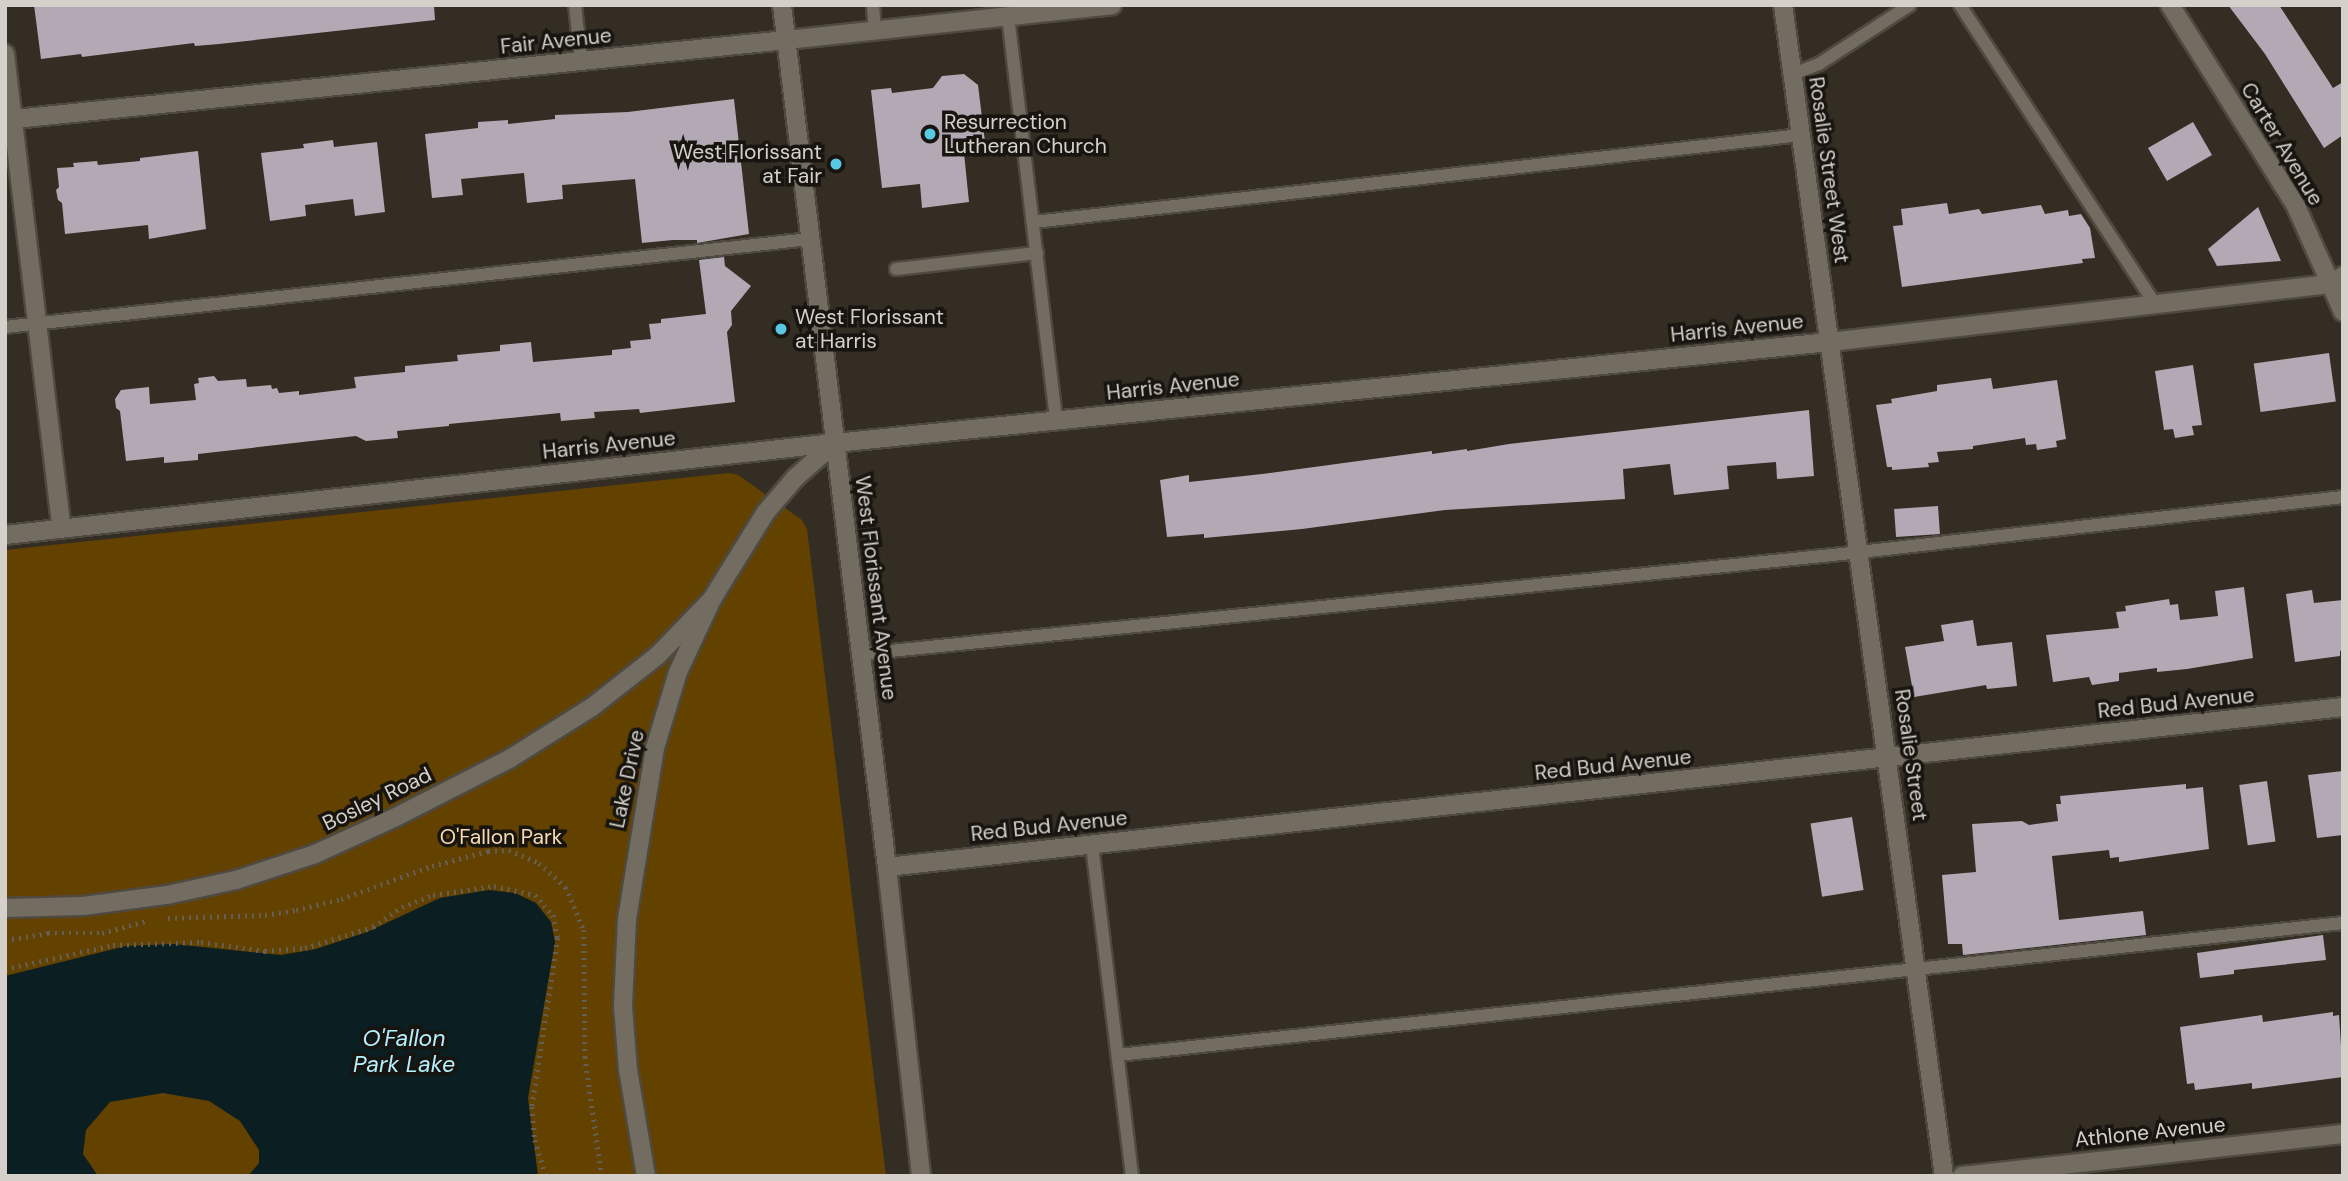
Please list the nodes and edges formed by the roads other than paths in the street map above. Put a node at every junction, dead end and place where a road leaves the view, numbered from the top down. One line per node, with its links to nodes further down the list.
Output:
1 (575, 5): 13 (lane)
2 (782, 5): 11 (street, West Florissant Avenue)
3 (873, 5): 10 (lane)
4 (1112, 5): 9 (street, Fair Avenue)
5 (1783, 5): 14 (street, Rosalie Street West)
6 (1910, 5): 14 (lane)
7 (1960, 5): 22 (lane)
8 (2170, 5): 21 (street, Carter Avenue)
9 (1009, 16): 10 (street, Fair Avenue); 17 (lane)
10 (876, 31): 11 (street, Fair Avenue)
11 (786, 40): 13 (street, Fair Avenue); 18 (street, West Florissant Avenue)
12 (5, 54): 15 (street)
13 (581, 61): 15 (street, Fair Avenue)
14 (1793, 74): 16 (street, Rosalie Street West)
15 (9, 120): 24 (street)
16 (1801, 135): 17 (lane); 26 (street, Rosalie Street West)
17 (1034, 222): 19 (lane)
18 (810, 239): 24 (lane); 28 (street, West Florissant Avenue)
19 (1037, 253): 20 (lane); 27 (lane)
20 (896, 269)
21 (2336, 280): 22 (street, Harris Avenue); 23 (street, Carter Avenue)
22 (2155, 304): 26 (street, Harris Avenue)
23 (2343, 312)
24 (37, 324): 25 (lane); 30 (street)
25 (5, 327)
26 (1830, 342): 27 (street, Harris Avenue); 32 (street, Rosalie Street)
27 (1056, 421): 28 (street, Harris Avenue)
28 (835, 443): 30 (street, Harris Avenue); 33 (street, Lake Drive); 34 (street, West Florissant Avenue)
29 (2343, 497): 32 (lane)
30 (62, 529): 31 (street, Harris Avenue)
31 (5, 535)
32 (1860, 552): 34 (lane); 36 (street, Rosalie Street)
33 (712, 599): 39 (street, Bosley Road); 44 (street, Lake Drive)
34 (861, 654): 38 (street, West Florissant Avenue)
35 (2343, 708): 36 (street, Red Bud Avenue)
36 (1889, 758): 37 (street, Red Bud Avenue); 41 (street, Rosalie Street)
37 (1092, 845): 38 (street, Red Bud Avenue); 42 (lane)
38 (887, 867): 45 (street, West Florissant Avenue)
39 (5, 908)
40 (2343, 923): 41 (lane)
41 (1917, 970): 42 (lane); 47 (street, Rosalie Street)
42 (1118, 1055): 46 (lane)
43 (2343, 1134): 48 (street, Athlone Avenue)
44 (646, 1176)
45 (921, 1176)
46 (1132, 1176)
47 (1944, 1176)
48 (1962, 1176)

